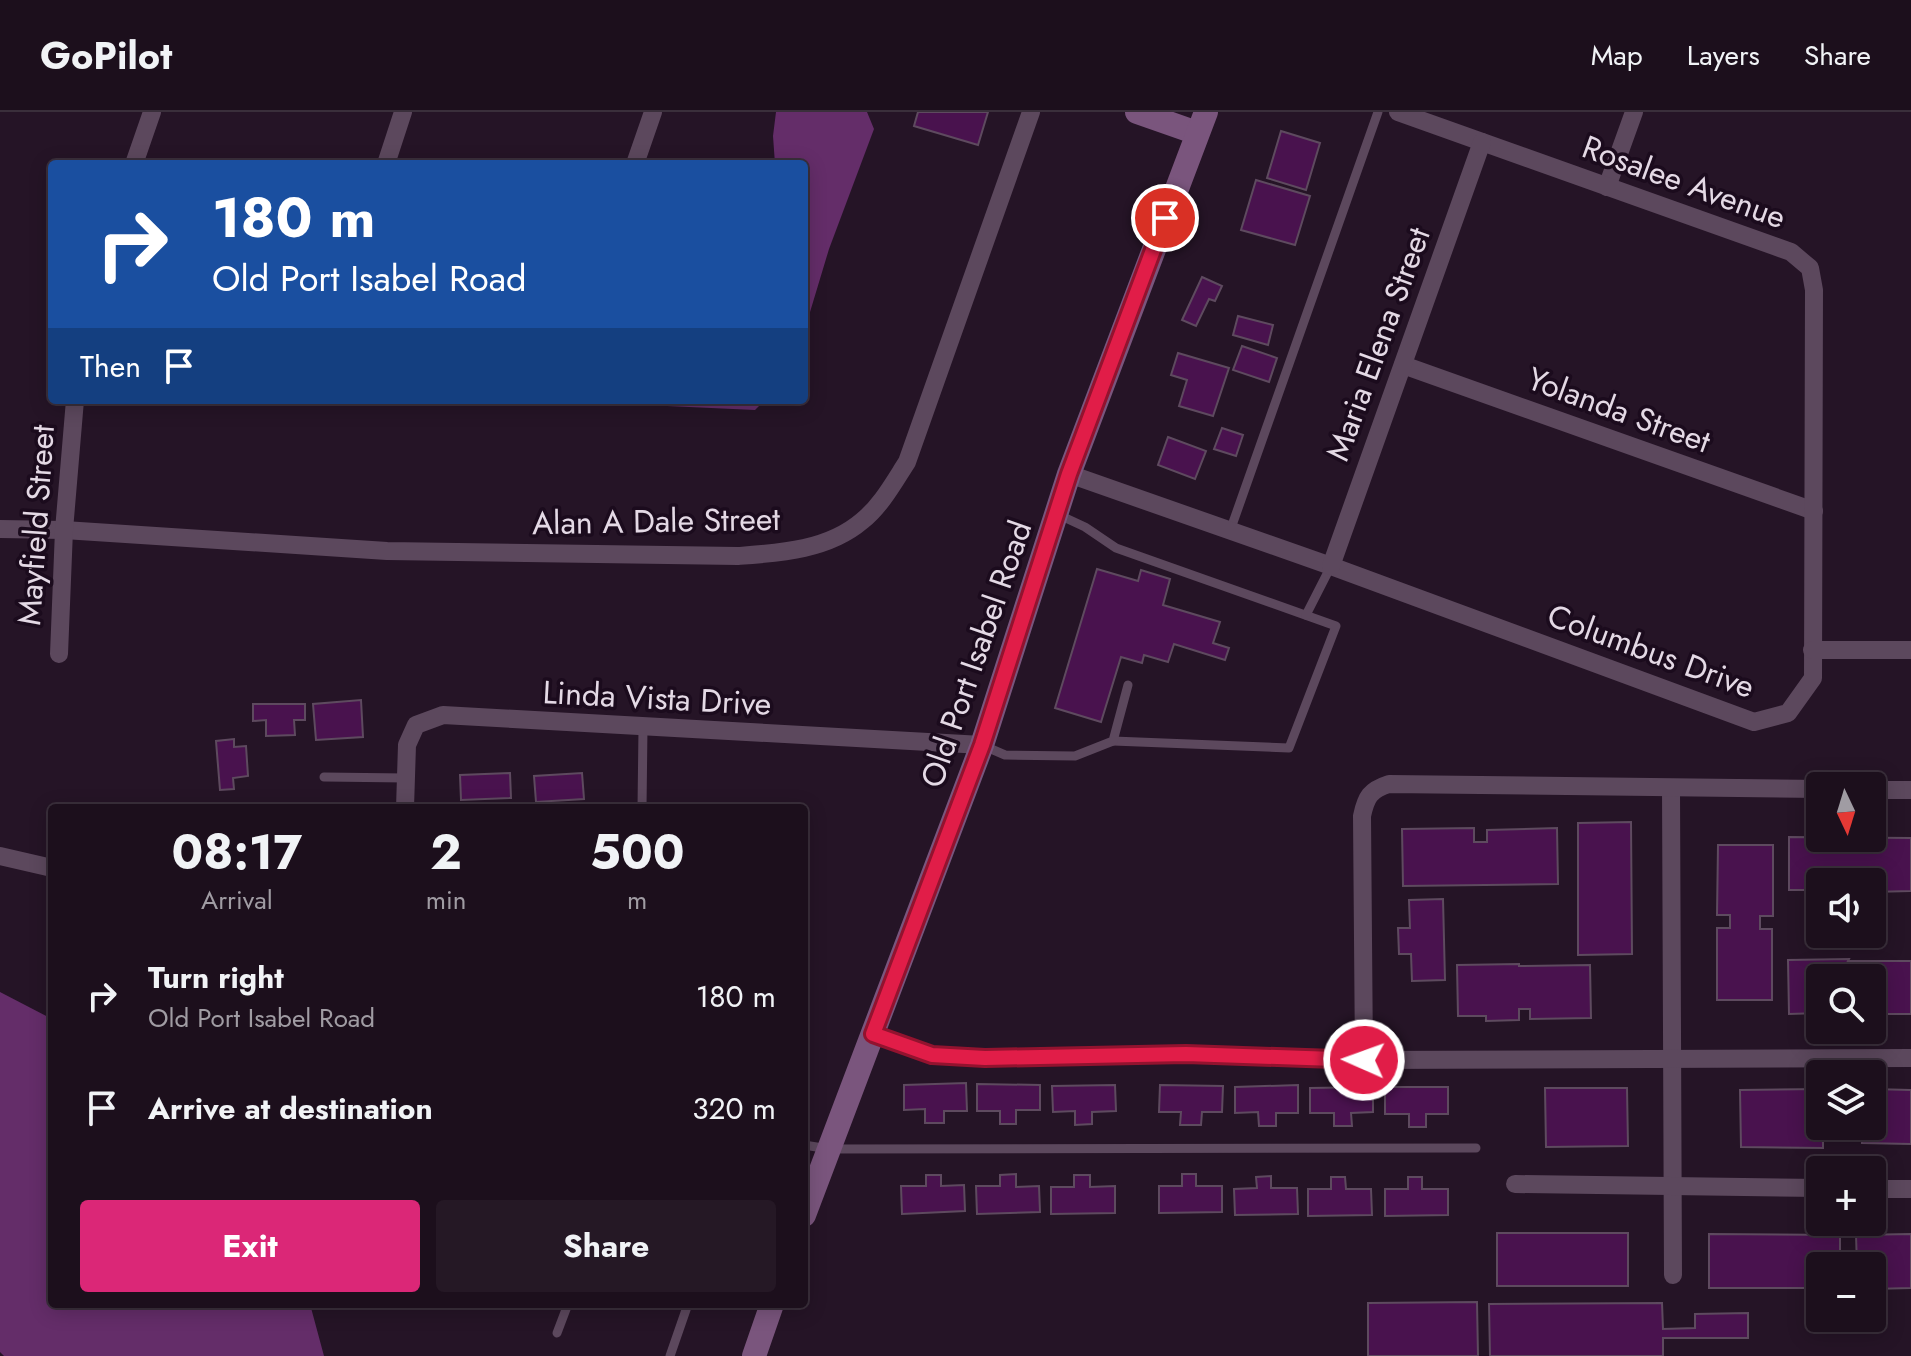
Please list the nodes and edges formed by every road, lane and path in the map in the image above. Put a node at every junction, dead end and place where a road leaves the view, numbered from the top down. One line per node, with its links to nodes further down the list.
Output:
1 (152, 112): 11 (street)
2 (403, 112): 12 (street)
3 (653, 112): 13 (street)
4 (1031, 112): 22 (street, Alan A Dale Street)
5 (1137, 112): 9 (street)
6 (1378, 112): 23 (lane)
7 (1398, 112): 10 (street, Rosalee Avenue)
8 (1634, 112): 14 (street)
9 (1201, 122): 18 (street, Old Port Isabel Road)
10 (1482, 142): 14 (street, Rosalee Avenue); 16 (street, Maria Elena Street)
11 (135, 160)
12 (387, 160)
13 (636, 160)
14 (1607, 187): 15 (street, Rosalee Avenue)
15 (1810, 268): 19 (street, Columbus Drive)
16 (1403, 365): 19 (street, Yolanda Street); 24 (street, Maria Elena Street)
17 (75, 404): 22 (street, Mayfield Street)
18 (1069, 474): 20 (street, Old Port Isabel Road); 23 (street, Columbus Drive)
19 (1814, 511): 26 (street, Columbus Drive)
20 (1057, 514): 25 (lane); 32 (street, Old Port Isabel Road)
21 (0, 529): 22 (street, Alan A Dale Street)
22 (64, 530): 28 (street, Mayfield Street)
23 (1230, 531): 24 (street, Columbus Drive)
24 (1331, 566): 25 (lane); 26 (street, Columbus Drive)
25 (1306, 615): 31 (lane)
26 (1812, 650): 27 (street)
27 (1911, 650)
28 (59, 654)
29 (1128, 685): 31 (lane)
30 (643, 728): 32 (street, Linda Vista Drive); 34 (street, Linda Vista Drive); 40 (lane)
31 (1113, 741): 32 (lane)
32 (982, 745): 43 (street, Old Port Isabel Road)
33 (324, 777): 34 (lane)
34 (406, 778): 39 (street, Linda Vista Drive)
35 (1671, 788): 36 (street); 44 (street); 46 (street)
36 (1806, 789)
37 (1886, 790): 38 (street)
38 (1911, 790)
39 (405, 804)
40 (642, 804)
41 (0, 856): 42 (street)
42 (48, 867)
43 (873, 1034): 46 (street); 49 (street, Old Port Isabel Road)
44 (1670, 1057): 45 (street); 46 (street); 51 (street)
45 (1911, 1058)
46 (1364, 1060)
47 (808, 1146): 49 (lane)
48 (1476, 1148): 49 (lane)
49 (829, 1149): 55 (street, Old Port Isabel Road)
50 (1515, 1184): 51 (street)
51 (1672, 1186): 52 (street); 56 (street)
52 (1806, 1188)
53 (1886, 1189): 54 (street)
54 (1911, 1189)
55 (808, 1204)
56 (1673, 1275)
57 (566, 1308): 60 (lane)
58 (687, 1308): 61 (lane)
59 (768, 1308): 62 (street)
60 (557, 1333)
61 (670, 1356)
62 (754, 1356)

